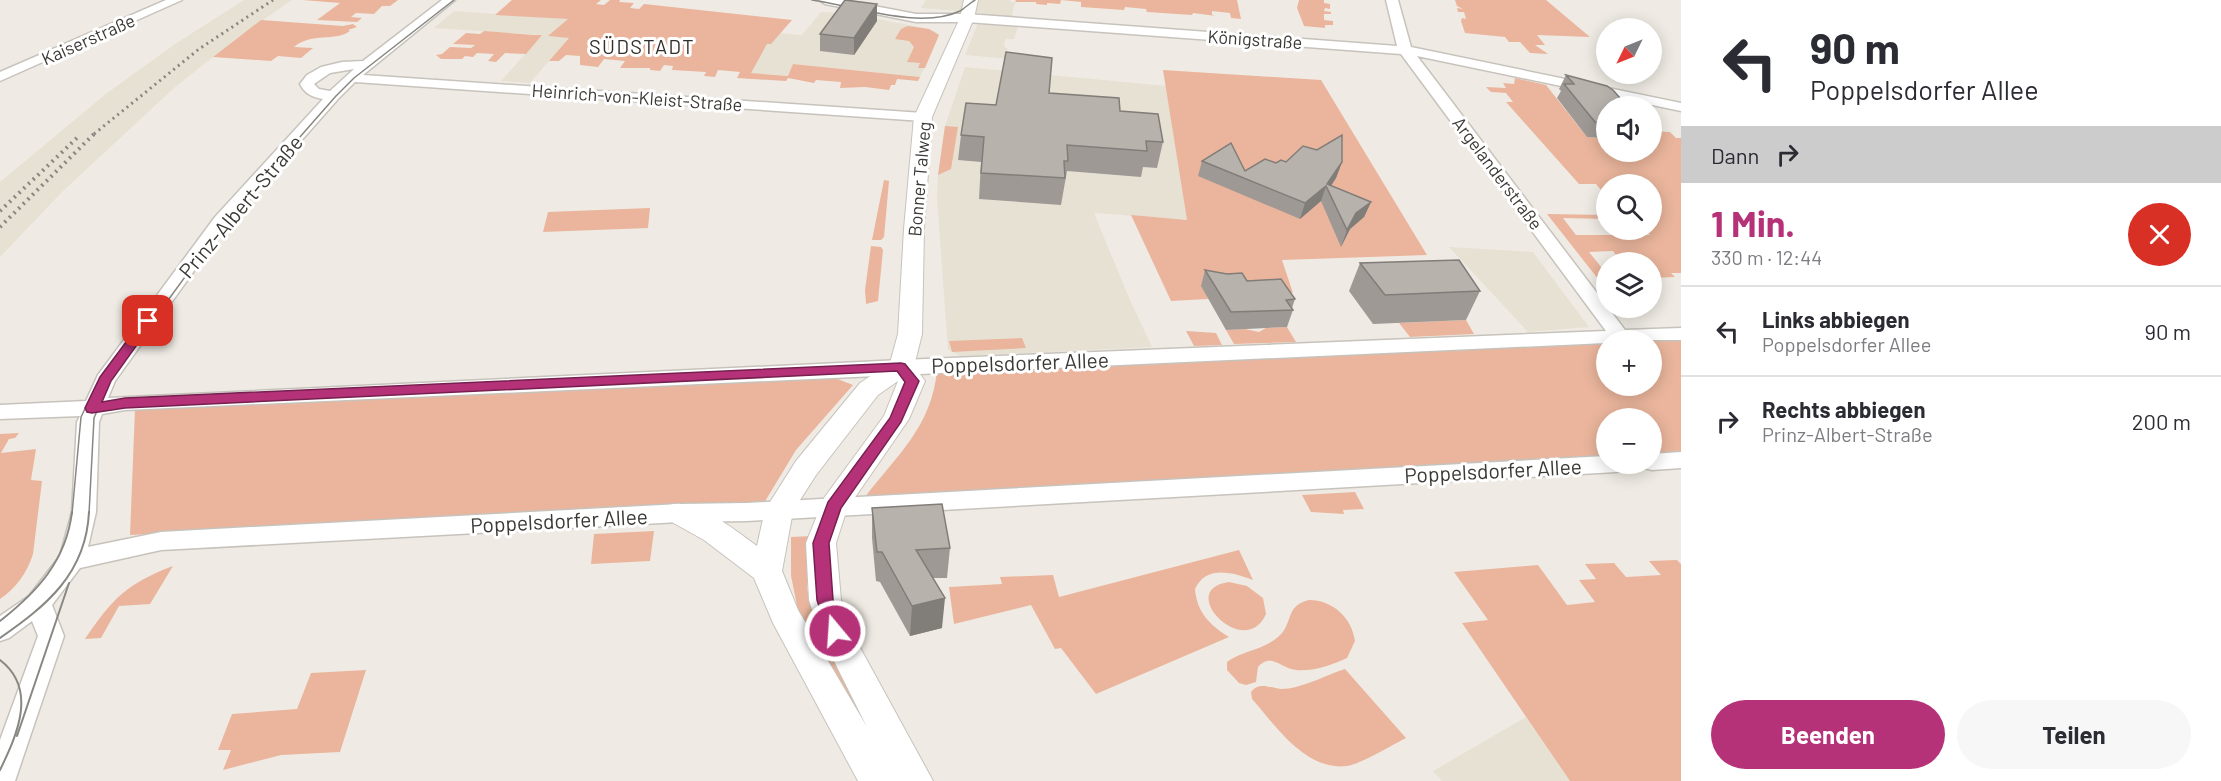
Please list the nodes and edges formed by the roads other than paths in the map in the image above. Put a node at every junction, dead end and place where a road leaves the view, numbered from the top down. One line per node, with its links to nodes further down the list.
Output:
1 (176, 0): 10 (street, Kaiserstraße)
2 (449, 0): 9 (street, Prinz-Albert-Straße)
3 (825, 0): 6 (street, Königstraße)
4 (971, 0): 6 (street, Bonner Talweg)
5 (1392, 0): 7 (street, Argelanderstraße)
6 (967, 18): 7 (street, Königstraße); 15 (street, Bonner Talweg)
7 (1405, 50): 14 (street, Königstraße); 16 (street, Argelanderstraße)
8 (0, 63): 10 (street)
9 (366, 65): 12 (street, Prinz-Albert-Straße); 13 (street)
10 (24, 67): 11 (street, Kaiserstraße)
11 (0, 77)
12 (350, 78): 13 (street, Prinz-Albert-Straße); 15 (street, Heinrich-von-Kleist-Straße)
13 (333, 96): 21 (street, Prinz-Albert-Straße)
14 (1681, 107)
15 (923, 117): 20 (street, Bonner Talweg)
16 (1615, 330)
17 (1681, 334): 18 (street, Poppelsdorfer Allee)
18 (1662, 335)
19 (1596, 339): 20 (street, Poppelsdorfer Allee)
20 (901, 367): 21 (street, Poppelsdorfer Allee); 26 (street); 27 (street)
21 (92, 408): 22 (street, Poppelsdorfer Allee); 29 (street, Prinz-Albert-Straße)
22 (0, 412)
23 (1681, 460): 24 (street)
24 (1662, 461)
25 (1596, 465): 26 (street, Poppelsdorfer Allee)
26 (834, 506): 27 (street, Poppelsdorfer Allee); 35 (street)
27 (779, 510): 28 (street, Poppelsdorfer Allee); 30 (street)
28 (680, 513): 29 (street, Poppelsdorfer Allee); 30 (street)
29 (72, 560): 31 (street)
30 (767, 571): 34 (street)
31 (38, 603): 32 (street); 33 (street)
32 (0, 630)
33 (0, 781)
34 (878, 781)
35 (915, 781)

